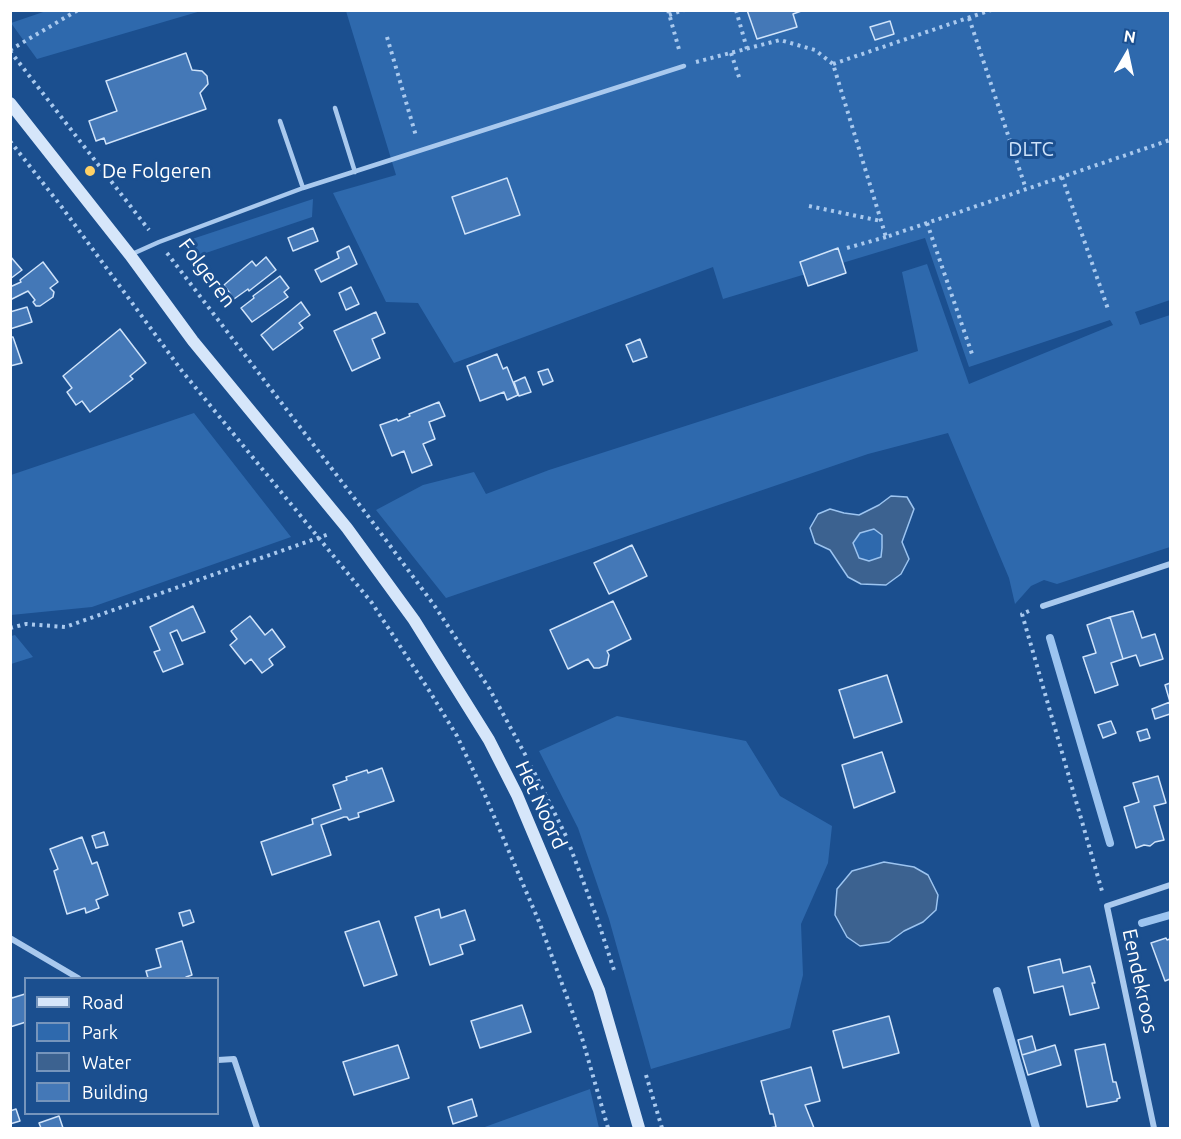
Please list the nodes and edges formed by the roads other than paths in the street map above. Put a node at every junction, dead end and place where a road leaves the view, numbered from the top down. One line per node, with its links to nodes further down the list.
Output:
1 (684, 66): 5 (lane)
2 (10, 103): 7 (main road)
3 (335, 108): 5 (lane)
4 (280, 121): 6 (lane)
5 (355, 172): 6 (lane)
6 (303, 188): 7 (lane)
7 (130, 255): 15 (main road, Het Noord)
8 (1170, 564): 9 (street)
9 (1044, 606)
10 (1170, 885): 16 (street, Eendekroos)
11 (10, 938): 12 (street)
12 (76, 977)
13 (219, 1060): 14 (street)
14 (256, 1128)
15 (639, 1128)
16 (1154, 1128)

